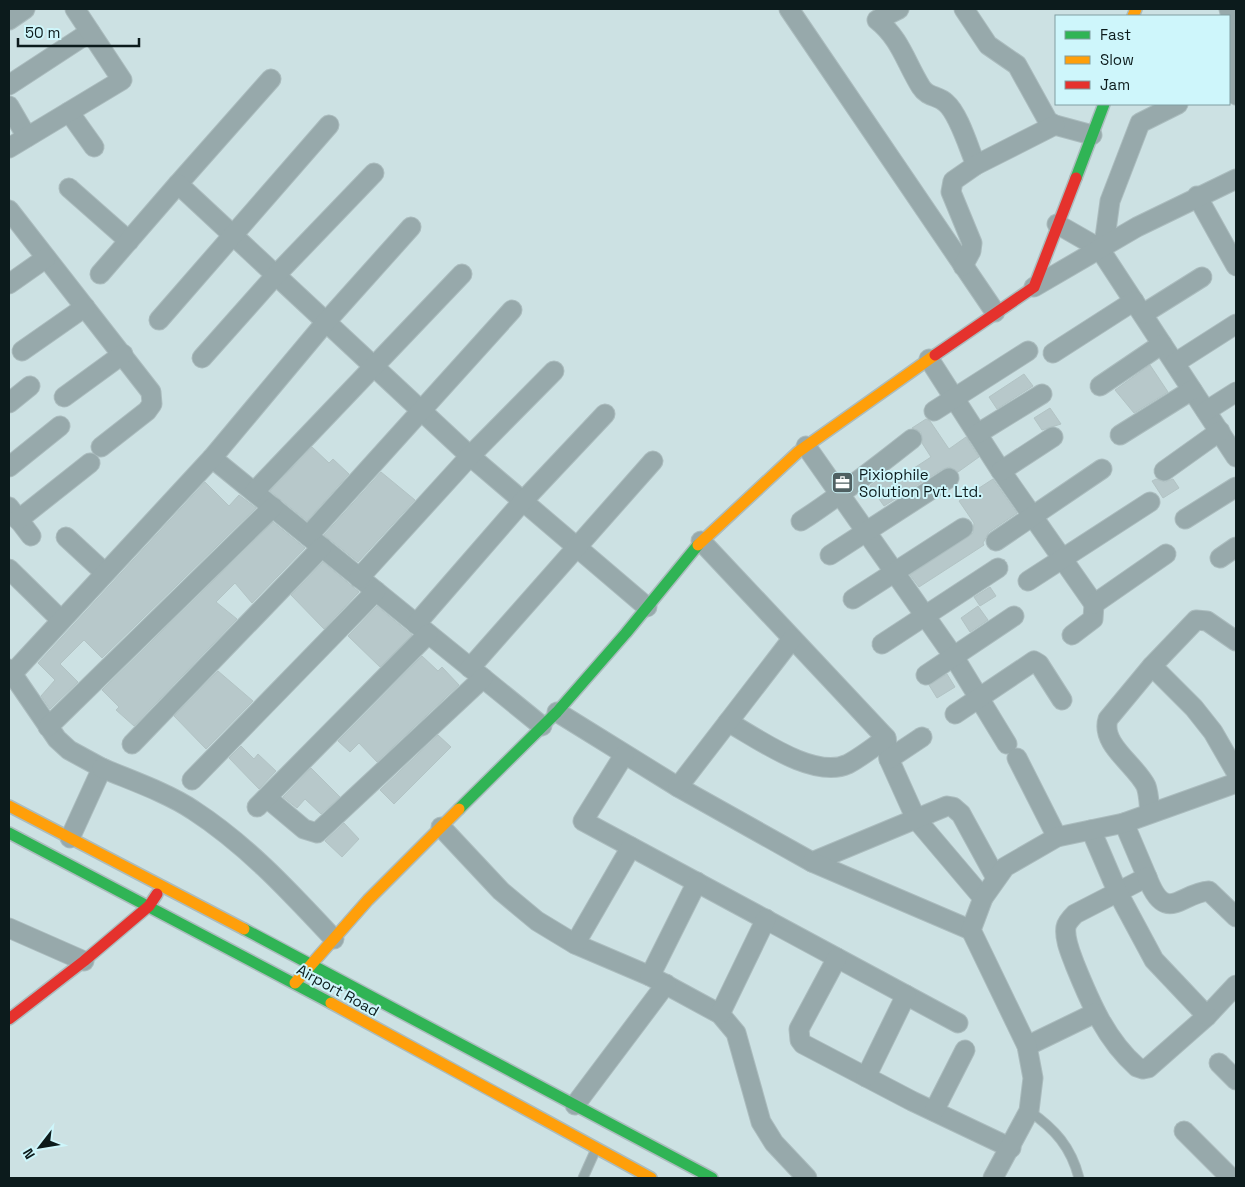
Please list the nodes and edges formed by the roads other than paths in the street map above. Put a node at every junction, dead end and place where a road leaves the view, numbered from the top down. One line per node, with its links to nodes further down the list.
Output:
1 (25, 9): 8 (street)
2 (74, 9): 9 (street)
3 (788, 9): 39 (street)
4 (899, 9): 6 (street)
5 (964, 9): 21 (street)
6 (872, 14): 26 (street)
7 (1230, 17): 10 (street)
8 (9, 20)
9 (90, 32): 13 (street); 19 (street)
10 (1232, 34): 11 (street)
11 (1230, 73)
12 (271, 79): 29 (street)
13 (9, 85)
14 (1230, 85): 15 (street)
15 (1236, 96)
16 (1104, 105): 22 (main road)
17 (1176, 105): 37 (street)
18 (9, 106): 23 (street)
19 (69, 112): 23 (street); 24 (street)
20 (330, 125): 35 (street)
21 (1055, 125): 22 (street); 26 (street)
22 (1092, 135): 33 (main road)
23 (27, 137): 25 (street)
24 (94, 147)
25 (9, 148)
26 (976, 165): 39 (street)
27 (374, 173): 43 (street)
28 (1236, 179): 31 (street)
29 (178, 184): 35 (street); 36 (street)
30 (69, 188): 36 (street)
31 (1197, 196): 37 (street); 40 (street)
32 (9, 210): 38 (street)
33 (1057, 224): 37 (street); 46 (main road)
34 (411, 227): 52 (street)
35 (233, 236): 43 (street); 51 (street)
36 (129, 241): 41 (street)
37 (1102, 246): 46 (street); 48 (street)
38 (46, 258): 45 (street); 47 (street)
39 (963, 266): 50 (street)
40 (1236, 266)
41 (100, 274)
42 (462, 274): 62 (street)
43 (276, 276): 52 (street); 59 (street)
44 (1202, 277): 48 (street)
45 (9, 284)
46 (1034, 287): 50 (main road)
47 (85, 307): 55 (street); 58 (street)
48 (1138, 308): 54 (street); 57 (street)
49 (512, 310): 72 (street)
50 (994, 312): 60 (main road)
51 (159, 320)
52 (325, 323): 62 (street); 86 (street)
53 (1236, 324): 61 (street)
54 (1162, 344): 61 (street); 65 (street)
55 (22, 351)
56 (1028, 351): 70 (street)
57 (1053, 353)
58 (123, 354): 69 (street); 83 (street)
59 (202, 358)
60 (929, 358): 70 (street); 82 (main road)
61 (1175, 363): 66 (street)
62 (374, 368): 72 (street); 95 (street)
63 (554, 372): 85 (street)
64 (30, 386): 71 (street)
65 (1100, 386)
66 (1192, 390): 74 (street); 79 (street)
67 (1236, 392): 74 (street)
68 (1042, 394): 78 (street)
69 (64, 397)
70 (954, 398): 73 (street); 78 (street)
71 (9, 403)
72 (420, 410): 85 (street); 110 (street)
73 (934, 411)
74 (1206, 411): 77 (street)
75 (605, 414): 97 (street)
76 (60, 426): 89 (street)
77 (1220, 431): 84 (street); 92 (street)
78 (977, 434): 91 (street)
79 (1120, 435)
80 (1052, 437): 91 (street)
81 (912, 439): 96 (street)
82 (806, 446): 96 (street); 108 (main road)
83 (101, 447)
84 (1235, 454)
85 (470, 456): 97 (street); 121 (street)
86 (212, 458): 95 (street); 120 (street)
87 (653, 461): 112 (street)
88 (90, 463): 100 (street)
89 (9, 467)
90 (1102, 469): 101 (street)
91 (1001, 471): 101 (street)
92 (1164, 471)
93 (949, 478): 105 (street)
94 (1236, 487): 102 (street)
95 (254, 492): 99 (street)
96 (840, 495): 103 (street); 105 (street)
97 (523, 501): 112 (street); 130 (street)
98 (1150, 502): 115 (street)
99 (273, 507): 110 (street); 146 (street)
100 (14, 514): 106 (street)
101 (1034, 516): 109 (street); 115 (street)
102 (1186, 520)
103 (801, 521)
104 (963, 528): 119 (street)
105 (866, 532): 114 (street); 119 (street)
106 (31, 536)
107 (66, 537): 120 (street)
108 (701, 541): 126 (main road); 132 (street)
109 (996, 541)
110 (315, 542): 121 (street); 149 (street)
111 (1236, 547): 116 (street)
112 (578, 548): 126 (street); 138 (street)
113 (1166, 554): 125 (street)
114 (830, 555)
115 (1063, 558): 122 (street); 125 (street)
116 (1220, 558)
117 (998, 568): 127 (street)
118 (9, 569): 129 (street)
119 (894, 572): 124 (street); 127 (street)
120 (105, 574): 129 (street)
121 (359, 578): 123 (street)
122 (1028, 580)
123 (376, 591): 130 (street); 153 (street)
124 (852, 600)
125 (1094, 604): 131 (street)
126 (647, 608): 142 (main road)
127 (926, 616): 134 (street); 135 (street)
128 (1014, 616): 135 (street)
129 (61, 620): 137 (street)
130 (422, 629): 138 (street); 138 (street)
131 (1072, 635)
132 (792, 639): 144 (street); 148 (street)
133 (1236, 641): 136 (street)
134 (882, 644)
135 (954, 657): 139 (street); 140 (street)
136 (1152, 666): 154 (street); 157 (street)
137 (11, 671): 146 (street)
138 (477, 673): 145 (street)
139 (926, 675)
140 (978, 698): 141 (street); 143 (street); 163 (street)
141 (1062, 700)
142 (557, 712): 145 (main road); 150 (street)
143 (955, 714)
144 (728, 722): 148 (street); 155 (street)
145 (542, 726): 160 (main road)
146 (48, 727): 152 (street)
147 (922, 737): 151 (street)
148 (886, 738): 151 (street)
149 (132, 744)
150 (624, 755): 155 (street); 165 (street)
151 (889, 759): 158 (street)
152 (102, 768): 164 (street); 178 (street)
153 (192, 780)
154 (1234, 785): 157 (street)
155 (678, 787): 166 (street)
156 (9, 806): 164 (main road)
157 (1150, 813): 159 (street)
158 (916, 819): 166 (street); 167 (street); 172 (street)
159 (1124, 823): 161 (street); 168 (street)
160 (442, 827): 178 (main road); 179 (street)
161 (1091, 830): 163 (street); 171 (street)
162 (9, 833): 173 (main road, Airport Road)
163 (1058, 837): 167 (street)
164 (70, 838): 170 (main road)
165 (631, 847): 169 (street); 179 (street)
166 (812, 862): 177 (street)
167 (996, 878): 172 (street)
168 (1147, 878): 171 (street); 174 (street)
169 (697, 882): 175 (street); 183 (street)
170 (163, 886): 173 (main road); 182 (main road)
171 (1118, 893): 187 (street); 189 (street)
172 (983, 898): 177 (street)
173 (149, 906): 181 (main road); 184 (main road, Airport Road)
174 (1236, 917)
175 (766, 919): 180 (street); 188 (street)
176 (9, 928): 181 (street)
177 (971, 930): 192 (street)
178 (334, 939): 182 (main road)
179 (575, 944): 183 (street)
180 (837, 958): 186 (street); 195 (street)
181 (84, 961): 190 (main road)
182 (312, 964): 184 (main road); 197 (main road)
183 (658, 980): 188 (street); 197 (street)
184 (295, 983): 202 (main road, Airport Road)
185 (1236, 985): 189 (street)
186 (906, 995): 191 (street); 195 (street)
187 (1095, 1013): 189 (street); 192 (street)
188 (720, 1014): 206 (street)
189 (1207, 1016)
190 (9, 1019)
191 (958, 1023)
192 (1027, 1046): 198 (street)
193 (965, 1050): 199 (street)
194 (1219, 1063): 196 (street)
195 (866, 1077): 199 (street)
196 (1236, 1080)
197 (575, 1105): 205 (main road)
198 (1029, 1111): 201 (street); 208 (lane)
199 (934, 1112): 201 (street)
200 (1184, 1131): 209 (street)
201 (1011, 1148): 207 (street)
202 (596, 1149): 203 (lane); 204 (main road, Airport Road)
203 (583, 1178)
204 (651, 1178)
205 (712, 1178)
206 (807, 1178)
207 (994, 1178)
208 (1079, 1178)
209 (1231, 1178)

